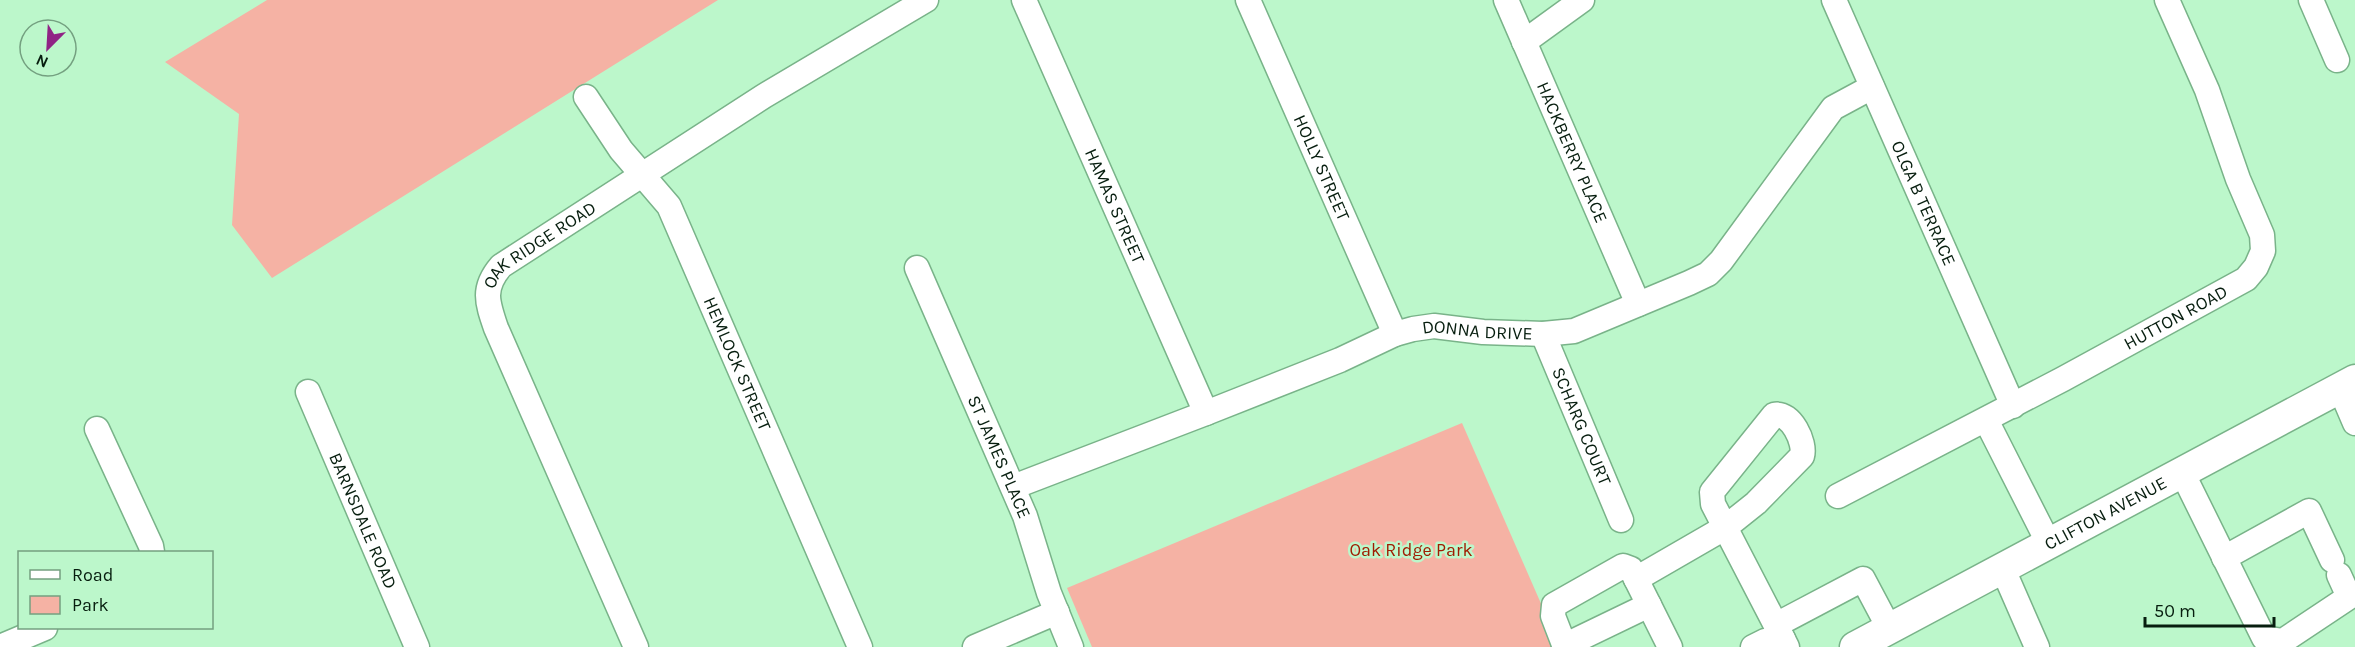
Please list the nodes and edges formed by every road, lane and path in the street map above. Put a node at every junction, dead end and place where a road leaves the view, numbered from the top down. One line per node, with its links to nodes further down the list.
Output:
1 (927, 0): 13 (street, OAK RIDGE ROAD)
2 (1024, 0): 21 (street, HAMAS STREET)
3 (1248, 0): 16 (street, HOLLY STREET)
4 (1506, 0): 9 (street, HACKBERRY PLACE)
5 (1582, 0): 9 (street)
6 (1834, 0): 11 (street, OLGA B TERRACE)
7 (2168, 0): 20 (street, HUTTON ROAD)
8 (2311, 0): 10 (street)
9 (1524, 42): 15 (street, HACKBERRY PLACE)
10 (2337, 60)
11 (1872, 87): 15 (street, DONNA DRIVE); 20 (street, OLGA B TERRACE)
12 (586, 97): 13 (street, HEMLOCK STREET)
13 (640, 175): 43 (street, OAK RIDGE ROAD); 44 (street, HEMLOCK STREET)
14 (917, 268): 26 (street, ST JAMES PLACE)
15 (1638, 304): 17 (street, DONNA DRIVE)
16 (1395, 334): 17 (street, DONNA DRIVE); 21 (street, DONNA DRIVE)
17 (1543, 334): 28 (street, SCHARG COURT)
18 (2347, 384): 23 (street); 25 (main road, CLIFTON AVENUE)
19 (308, 392): 42 (street, BARNSDALE ROAD)
20 (2013, 406): 22 (street, HUTTON ROAD)
21 (1206, 413): 26 (street, DONNA DRIVE)
22 (1986, 420): 27 (street, HUTTON ROAD); 30 (street)
23 (2355, 423)
24 (97, 429): 31 (street)
25 (2181, 472): 30 (main road, CLIFTON AVENUE); 32 (street)
26 (1013, 487): 36 (street, ST JAMES PLACE)
27 (1838, 496)
28 (1621, 520)
29 (1726, 527): 29 (street); 34 (street); 39 (street)
30 (2048, 542): 33 (main road, CLIFTON AVENUE)
31 (152, 551)
32 (2224, 558): 32 (street)
33 (2002, 567): 37 (main road, CLIFTON AVENUE); 50 (street)
34 (1636, 579): 35 (street); 40 (street)
35 (1649, 605): 40 (street); 47 (street)
36 (1057, 612): 45 (street); 46 (street, ST JAMES PLACE)
37 (1889, 628): 39 (street); 49 (main road, CLIFTON AVENUE)
38 (40, 629): 41 (street)
39 (1782, 637): 48 (street)
40 (1564, 646)
41 (0, 647)
42 (417, 647)
43 (636, 647)
44 (860, 647)
45 (975, 647)
46 (1071, 647)
47 (1670, 647)
48 (1753, 647)
49 (1855, 647)
50 (2037, 647)

